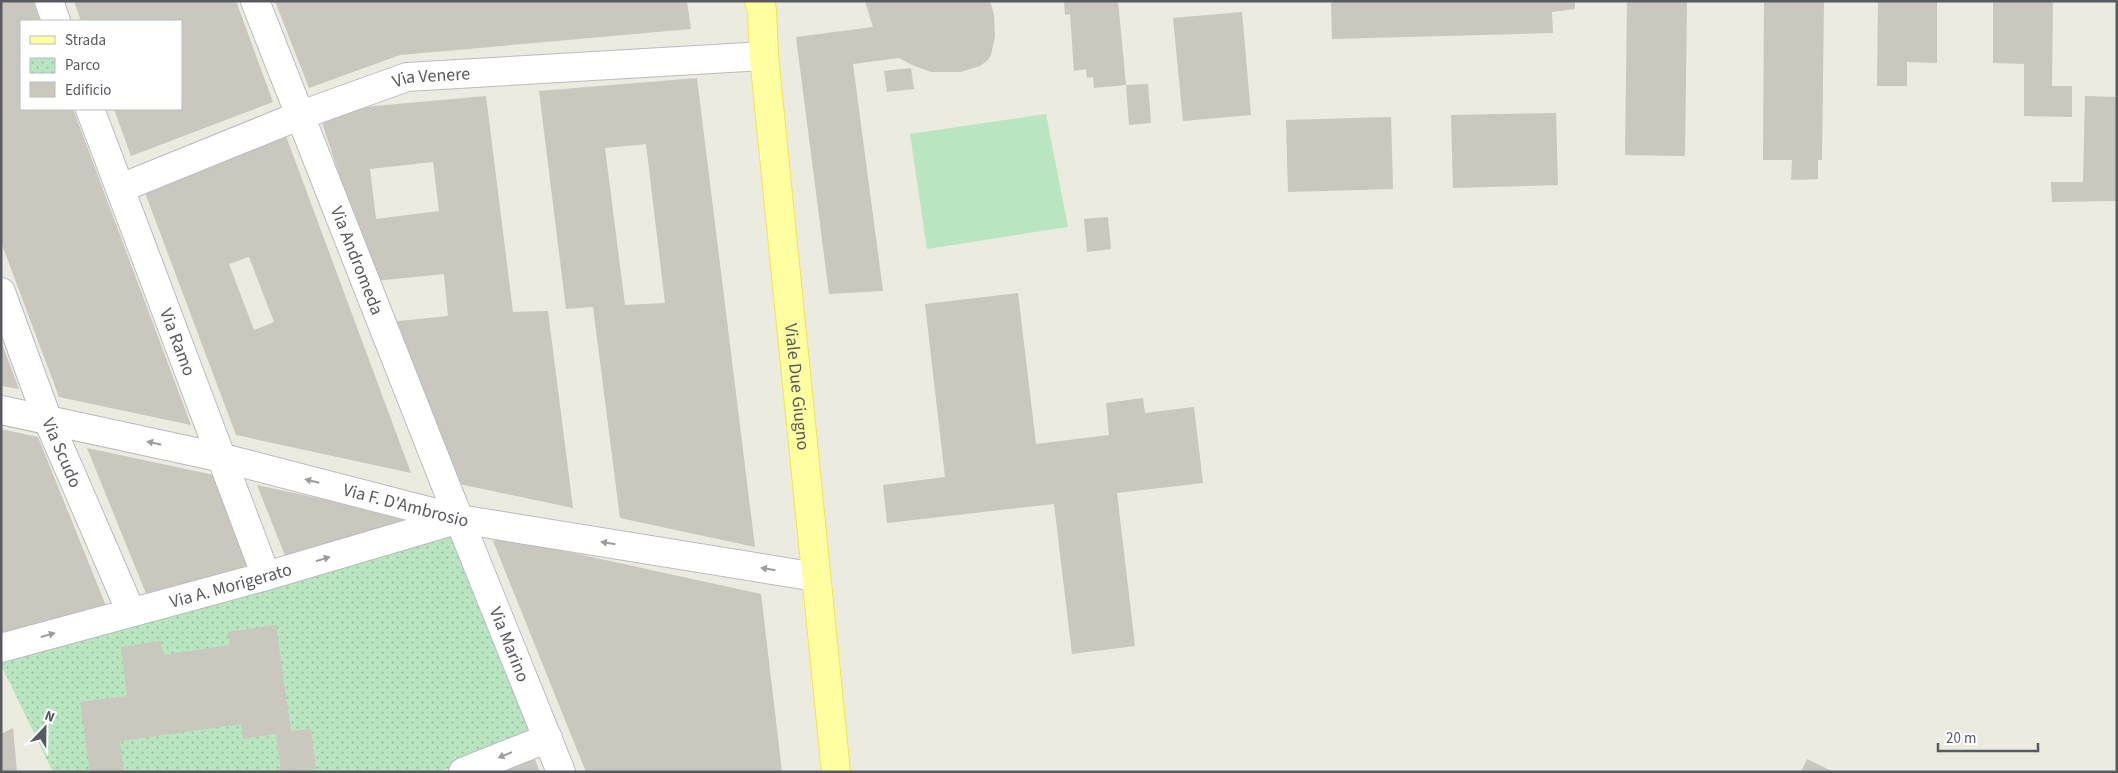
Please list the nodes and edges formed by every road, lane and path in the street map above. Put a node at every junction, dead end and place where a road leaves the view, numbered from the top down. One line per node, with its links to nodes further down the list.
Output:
1 (49, 1): 4 (street)
2 (255, 1): 7 (street, Via Andromeda)
3 (759, 1): 5 (main road, Viale Due Giugno)
4 (56, 20)
5 (764, 56): 7 (street, Via Venere); 15 (main road, Viale Due Giugno)
6 (90, 110): 8 (street, Via Ramo)
7 (301, 114): 8 (street, Via Venere); 13 (street, Via Andromeda)
8 (120, 188): 12 (street, Via Ramo)
9 (1, 292): 11 (street, Via Scudo)
10 (1, 410): 11 (street, Via F. D'Ambrosio)
11 (47, 418): 12 (street, Via F. D'Ambrosio, one-way to 11); 16 (street, Via Scudo)
12 (223, 458): 13 (street, Via F. D'Ambrosio, one-way to 12); 14 (street, Via Ramo)
13 (458, 519): 14 (street, Via A. Morigerato, one-way to 13); 15 (street, Via F. D'Ambrosio, one-way to 13); 18 (street, Via Marino)
14 (266, 576): 16 (street, Via A. Morigerato)
15 (816, 577): 21 (main road, Viale Due Giugno)
16 (131, 612): 17 (street, Via A. Morigerato, one-way to 16)
17 (1, 648)
18 (548, 738): 19 (street, one-way to 19); 20 (street, Via Marino)
19 (463, 772)
20 (561, 772)
21 (836, 772)

